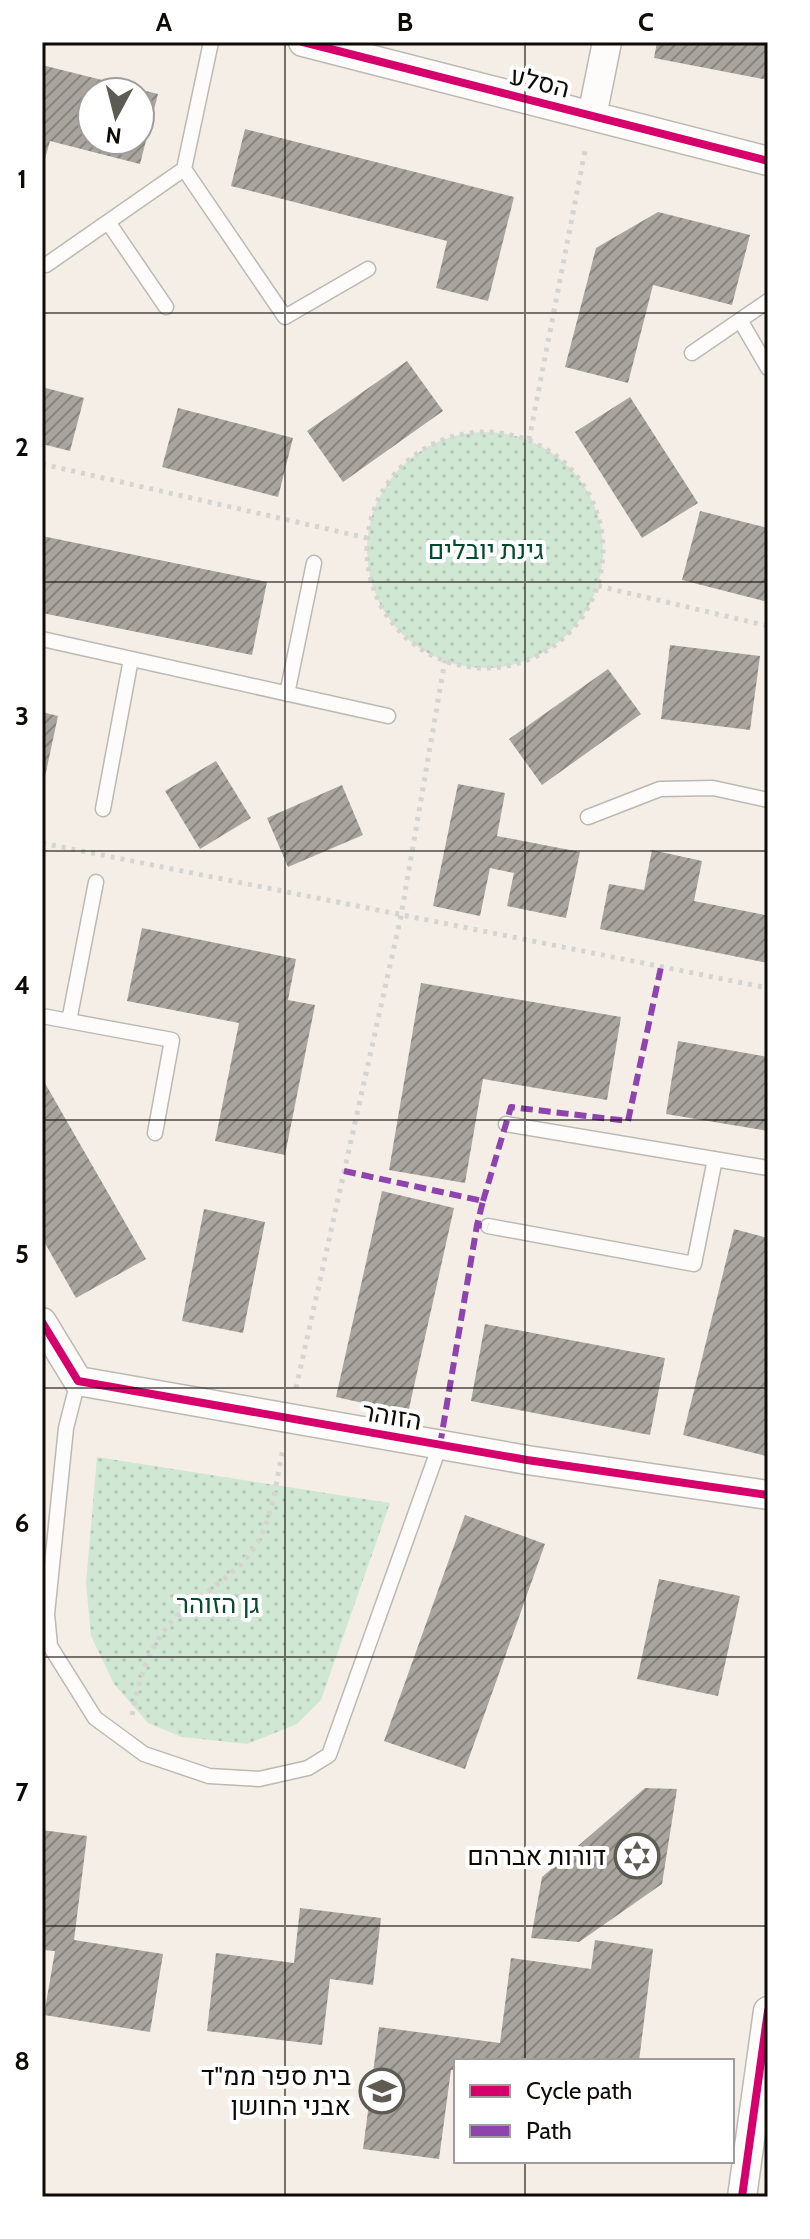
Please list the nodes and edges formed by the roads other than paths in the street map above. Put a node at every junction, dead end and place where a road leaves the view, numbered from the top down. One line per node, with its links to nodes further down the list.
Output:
1 (211, 42): 6 (lane)
2 (303, 42): 4 (street, הסלע)
3 (607, 42): 4 (street)
4 (592, 116): 5 (street, הסלע)
5 (768, 161)
6 (184, 169): 7 (lane); 9 (lane)
7 (108, 222): 8 (lane); 11 (lane)
8 (46, 265)
9 (368, 269)
10 (768, 301): 12 (lane)
11 (166, 307)
12 (740, 320): 13 (lane); 14 (lane)
13 (692, 353)
14 (768, 368)
15 (314, 563): 18 (lane)
16 (42, 639): 17 (lane)
17 (131, 659): 18 (lane); 21 (lane)
18 (287, 694): 19 (lane)
19 (388, 716)
20 (768, 800): 22 (lane)
21 (103, 809)
22 (588, 817)
23 (96, 882): 25 (lane)
24 (42, 1016): 25 (lane)
25 (69, 1021): 27 (lane)
26 (506, 1124): 28 (lane)
27 (155, 1133)
28 (715, 1159): 29 (lane); 30 (lane)
29 (768, 1168)
30 (488, 1226)
31 (42, 1322): 32 (street)
32 (78, 1381): 33 (street, הזוהר); 35 (lane)
33 (440, 1445): 34 (street, הזוהר); 35 (lane)
34 (768, 1495)
35 (44, 1610)
36 (768, 2011): 37 (street)
37 (742, 2197)

